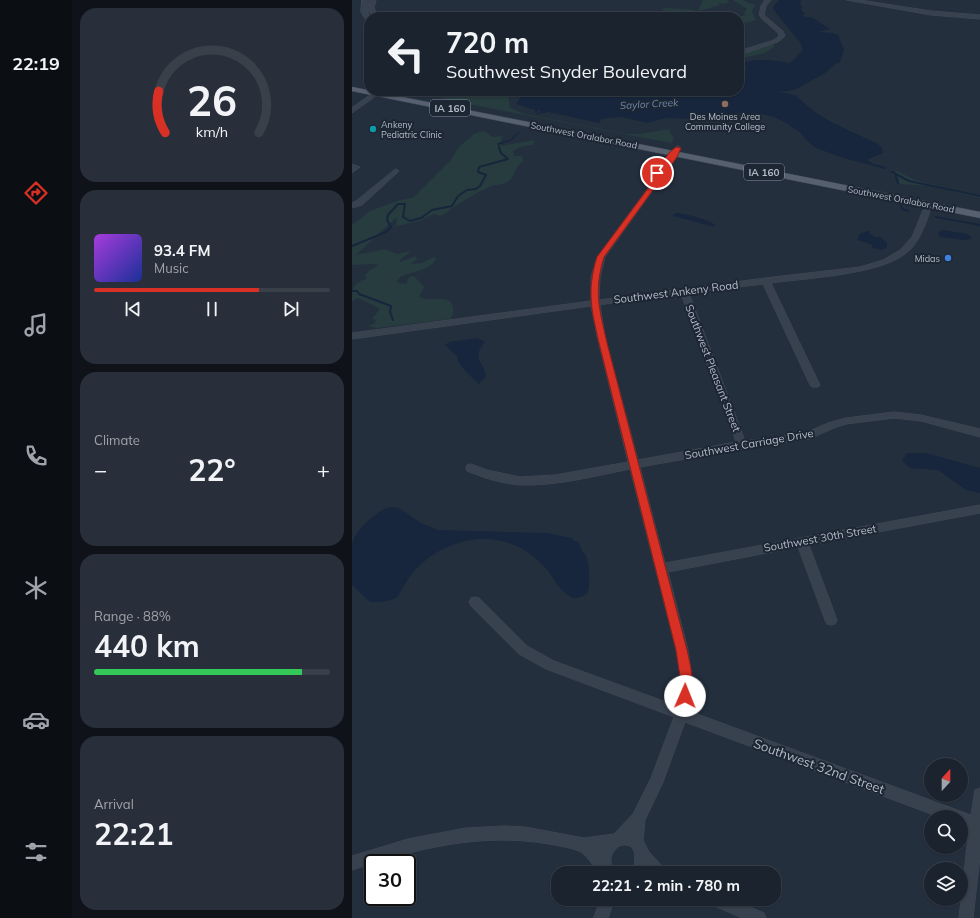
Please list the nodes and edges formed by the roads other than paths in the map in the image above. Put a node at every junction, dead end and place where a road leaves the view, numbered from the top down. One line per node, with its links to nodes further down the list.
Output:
1 (365, 0): 6 (street)
2 (373, 0): 7 (street)
3 (768, 0): 10 (street)
4 (850, 0): 9 (street)
5 (867, 0): 8 (street)
6 (364, 12)
7 (373, 12)
8 (980, 14)
9 (980, 17)
10 (744, 51)
11 (352, 84): 12 (main road, Southwest Oralabor Road / IA 160)
12 (364, 88)
13 (352, 89): 14 (main road, Southwest Oralabor Road / IA 160)
14 (364, 90)
15 (365, 96): 19 (street)
16 (368, 96): 20 (street)
17 (398, 96): 21 (main road, Southwest Oralabor Road / IA 160)
18 (413, 96): 21 (main road, Southwest Oralabor Road / IA 160)
19 (352, 104)
20 (352, 111)
21 (676, 152): 25 (main road, Southwest Oralabor Road / IA 160); 28 (main road, Southwest Oralabor Road / IA 160); 33 (street)
22 (352, 166): 23 (street)
23 (352, 171)
24 (396, 171): 26 (street)
25 (917, 203): 27 (main road, Southwest Oralabor Road / IA 160); 29 (main road)
26 (352, 206)
27 (939, 207): 29 (main road); 30 (main road, Southwest Oralabor Road / IA 160)
28 (980, 208)
29 (926, 212): 31 (street, Southwest Ankeny Road)
30 (980, 215)
31 (765, 280): 32 (street, Southwest Ankeny Road); 35 (street)
32 (684, 291): 33 (street, Southwest Ankeny Road); 37 (street, Southwest Pleasant Street)
33 (594, 303): 34 (street, Southwest Ankeny Road); 38 (street)
34 (352, 336)
35 (815, 385)
36 (980, 433): 37 (street, Southwest Carriage Drive)
37 (742, 445): 38 (street, Southwest Carriage Drive)
38 (634, 465): 39 (street, Southwest Carriage Drive); 42 (street)
39 (471, 468)
40 (980, 509): 41 (street, Southwest 30th Street)
41 (802, 542): 42 (street, Southwest 30th Street); 44 (street)
42 (661, 568): 45 (street)
43 (475, 602): 45 (street, Southwest 32nd Street)
44 (831, 620)
45 (682, 714): 47 (street, Southwest 32nd Street); 48 (street)
46 (980, 795): 50 (street)
47 (938, 810)
48 (638, 819): 51 (street); 52 (street)
49 (968, 821): 50 (street)
50 (978, 825): 64 (street)
51 (616, 840): 52 (street); 53 (street); 57 (street)
52 (636, 842): 54 (street)
53 (584, 845): 55 (street); 56 (street)
54 (643, 856): 58 (street); 59 (street)
55 (352, 863)
56 (601, 866)
57 (604, 866)
58 (642, 866)
59 (652, 866)
60 (606, 906): 62 (street)
61 (731, 906): 63 (street)
62 (601, 918)
63 (759, 918)
64 (966, 918)

